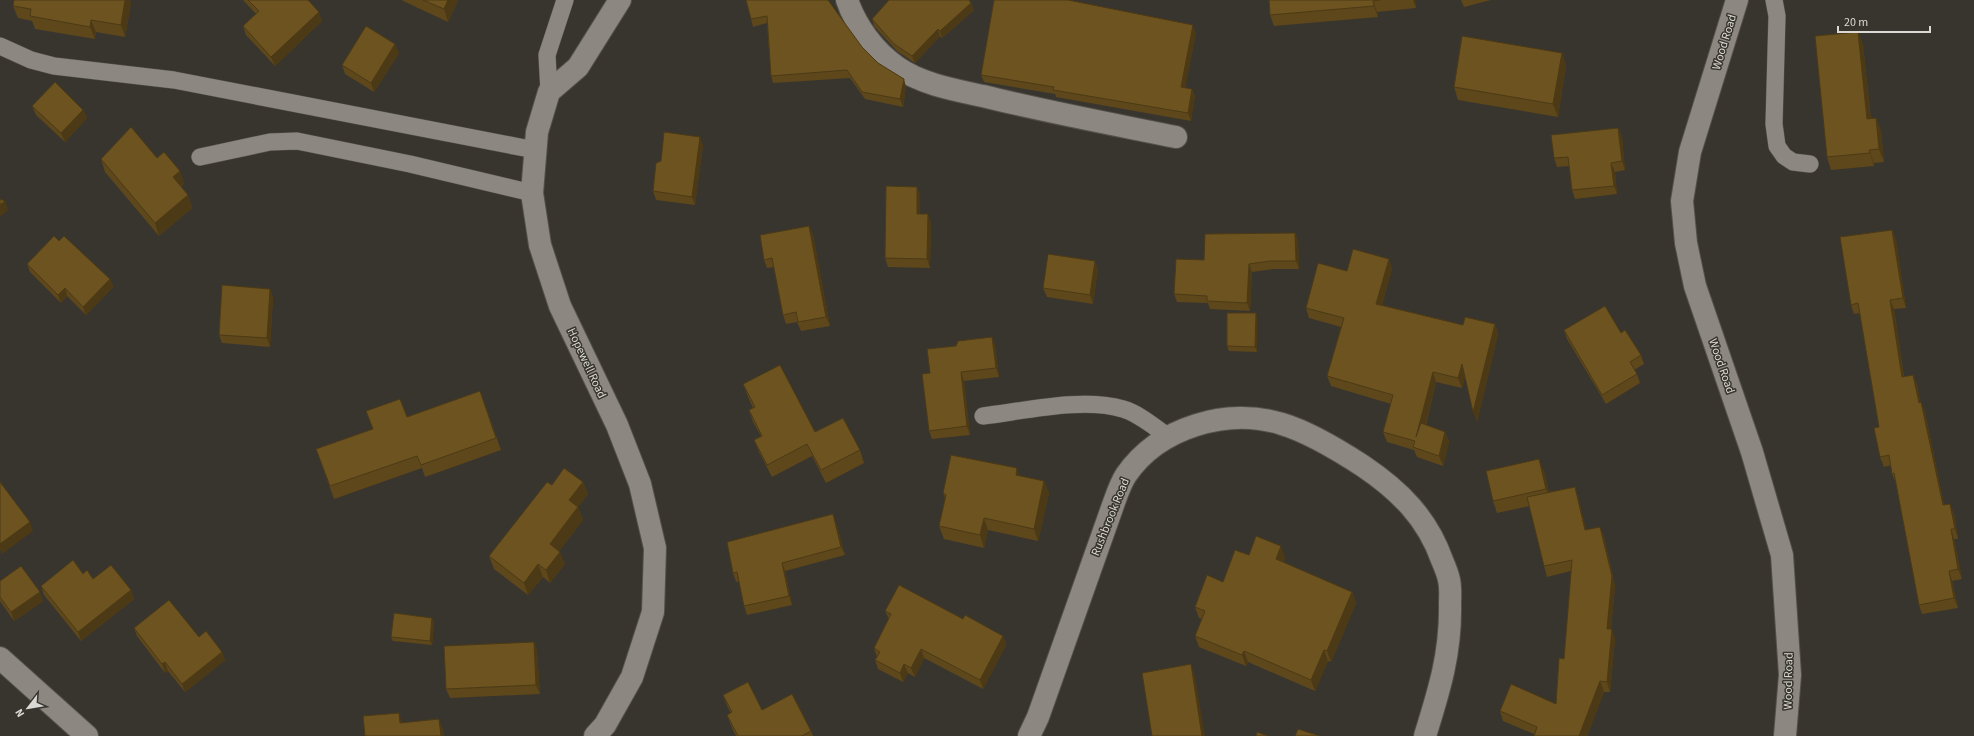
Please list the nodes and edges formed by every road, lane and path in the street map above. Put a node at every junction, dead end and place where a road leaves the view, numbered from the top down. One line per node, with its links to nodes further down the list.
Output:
1 (565, 0): 7 (lane)
2 (620, 0): 7 (street)
3 (847, 0): 8 (street)
4 (1737, 0): 20 (street, Wood Road)
5 (1774, 0): 11 (lane)
6 (0, 46): 9 (lane)
7 (549, 92): 9 (street, Hopewell Road)
8 (1176, 138)
9 (535, 150): 12 (street, Hopewell Road)
10 (200, 157): 12 (lane)
11 (1810, 164)
12 (532, 193): 17 (street, Hopewell Road)
13 (983, 416): 14 (lane)
14 (1169, 437): 18 (street, Rushbrook Road); 19 (street, Rushbrook Road)
15 (0, 658): 16 (street)
16 (87, 736)
17 (595, 736)
18 (1029, 736)
19 (1425, 736)
20 (1785, 736)

